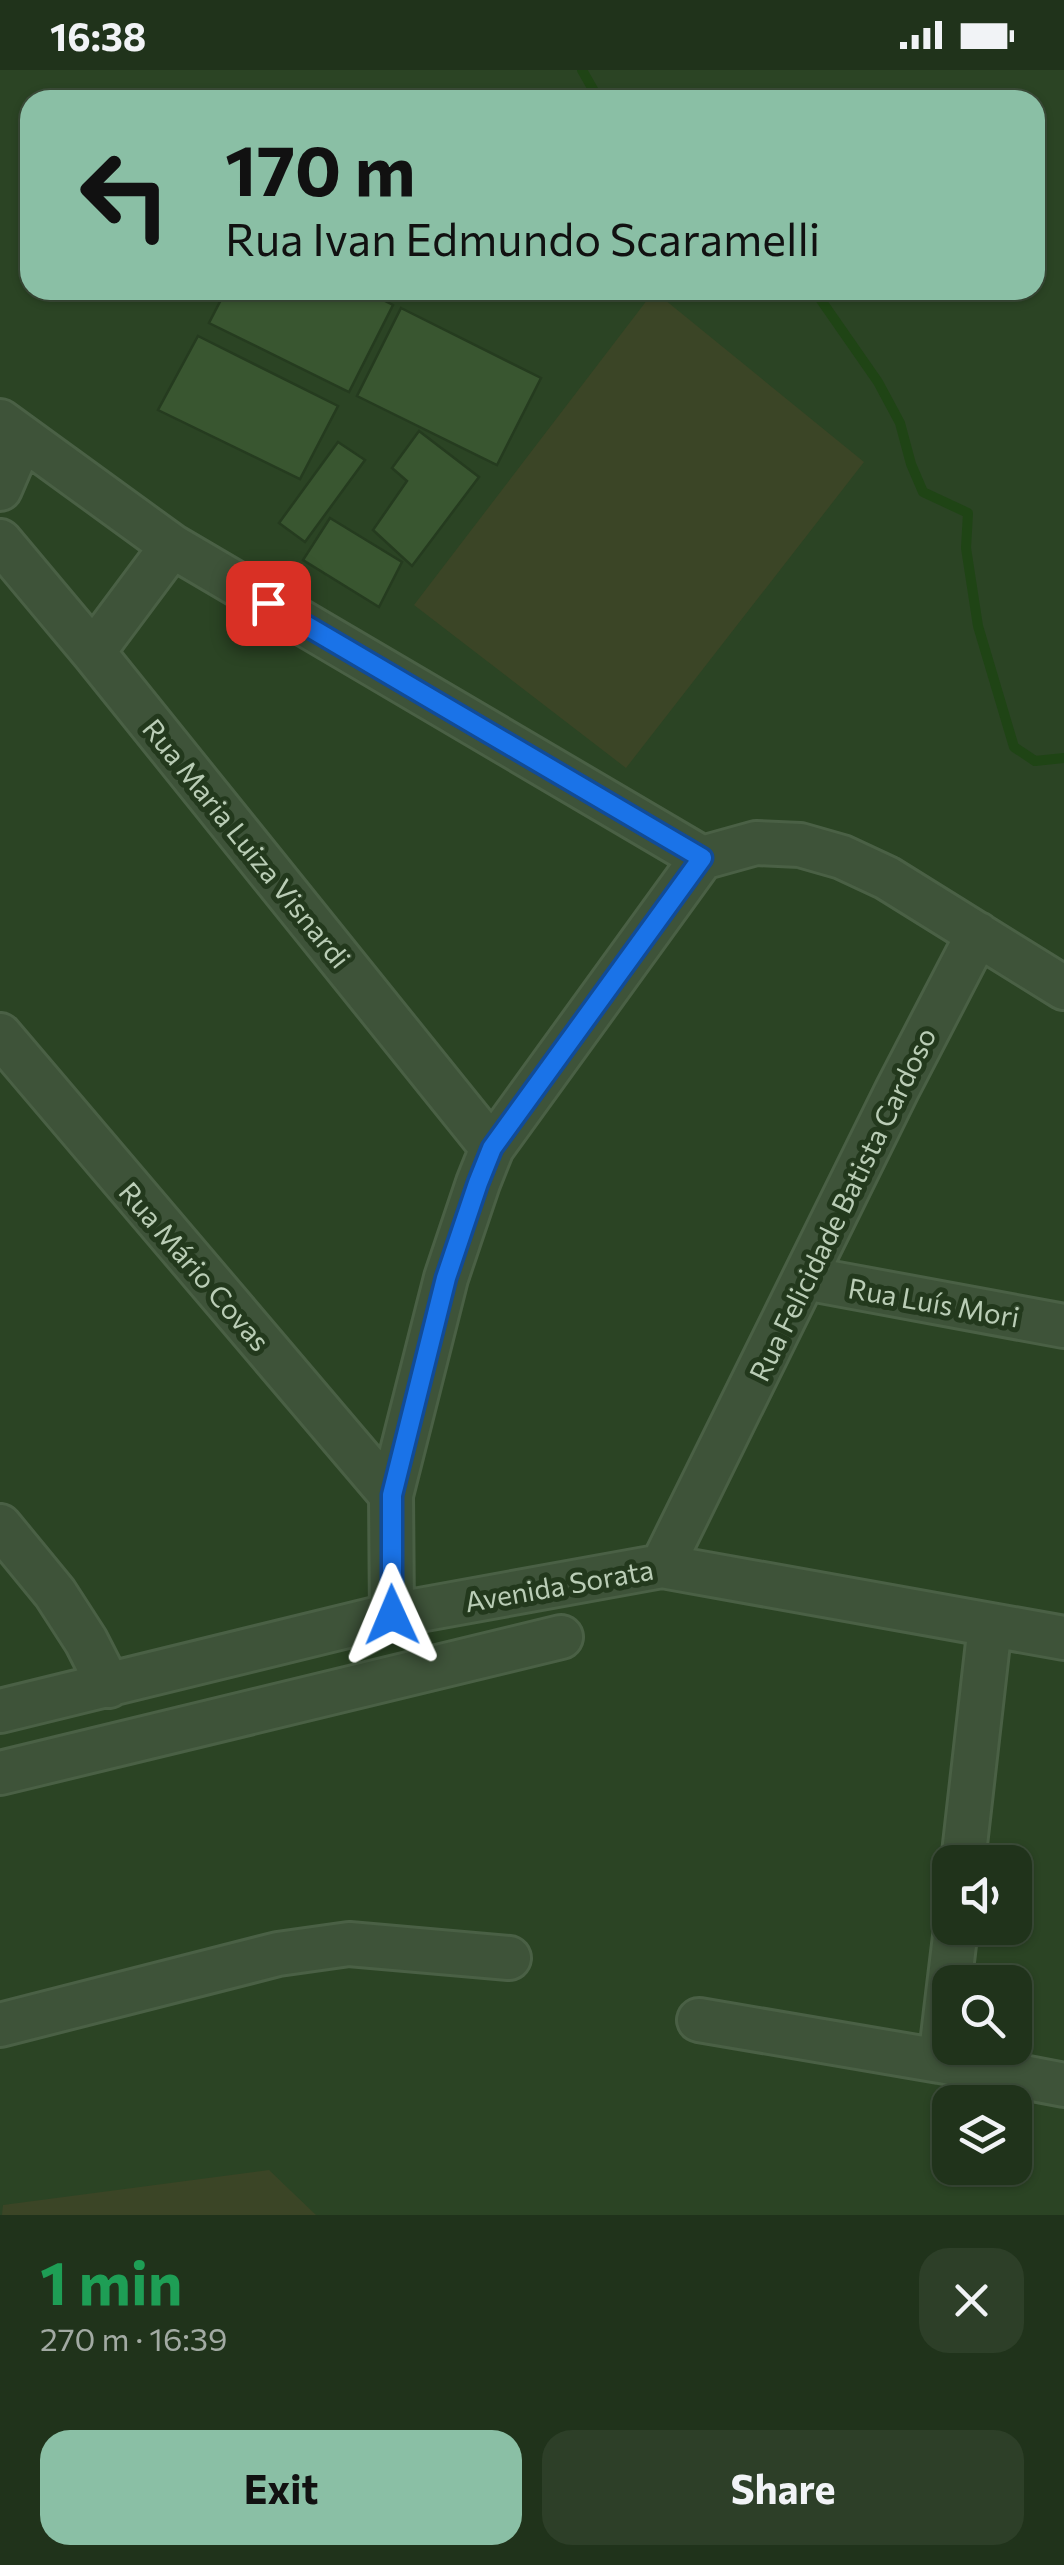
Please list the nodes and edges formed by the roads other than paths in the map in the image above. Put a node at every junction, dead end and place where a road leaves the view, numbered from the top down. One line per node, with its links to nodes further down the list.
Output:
1 (11, 430): 2 (street); 4 (street)
2 (0, 489)
3 (0, 541): 5 (street, Rua Maria Luiza Visnardi)
4 (172, 546): 5 (street); 6 (street)
5 (94, 652): 10 (street, Rua Maria Luiza Visnardi)
6 (702, 858): 7 (street); 10 (street)
7 (978, 934): 8 (street); 11 (street, Rua Felicidade Batista Cardoso)
8 (1064, 988)
9 (0, 1036): 13 (street, Rua Mário Covas)
10 (492, 1148): 13 (street)
11 (804, 1278): 12 (street, Rua Luís Mori); 15 (street, Rua Felicidade Batista Cardoso)
12 (1064, 1326)
13 (392, 1495): 16 (street)
14 (0, 1526): 20 (street)
15 (662, 1566): 16 (street, Avenida Sorata); 17 (street, Avenida Sorata)
16 (392, 1615): 20 (street, Avenida Sorata)
17 (990, 1625): 19 (street, Avenida Sorata); 23 (street)
18 (561, 1636): 22 (street)
19 (1064, 1638)
20 (109, 1686): 21 (street, Avenida Sorata)
21 (0, 1711)
22 (0, 1773)
23 (965, 1845)
24 (509, 1958): 26 (street)
25 (699, 2020): 27 (street)
26 (0, 2025)
27 (932, 2060)
28 (960, 2065): 29 (street)
29 (1064, 2086)

